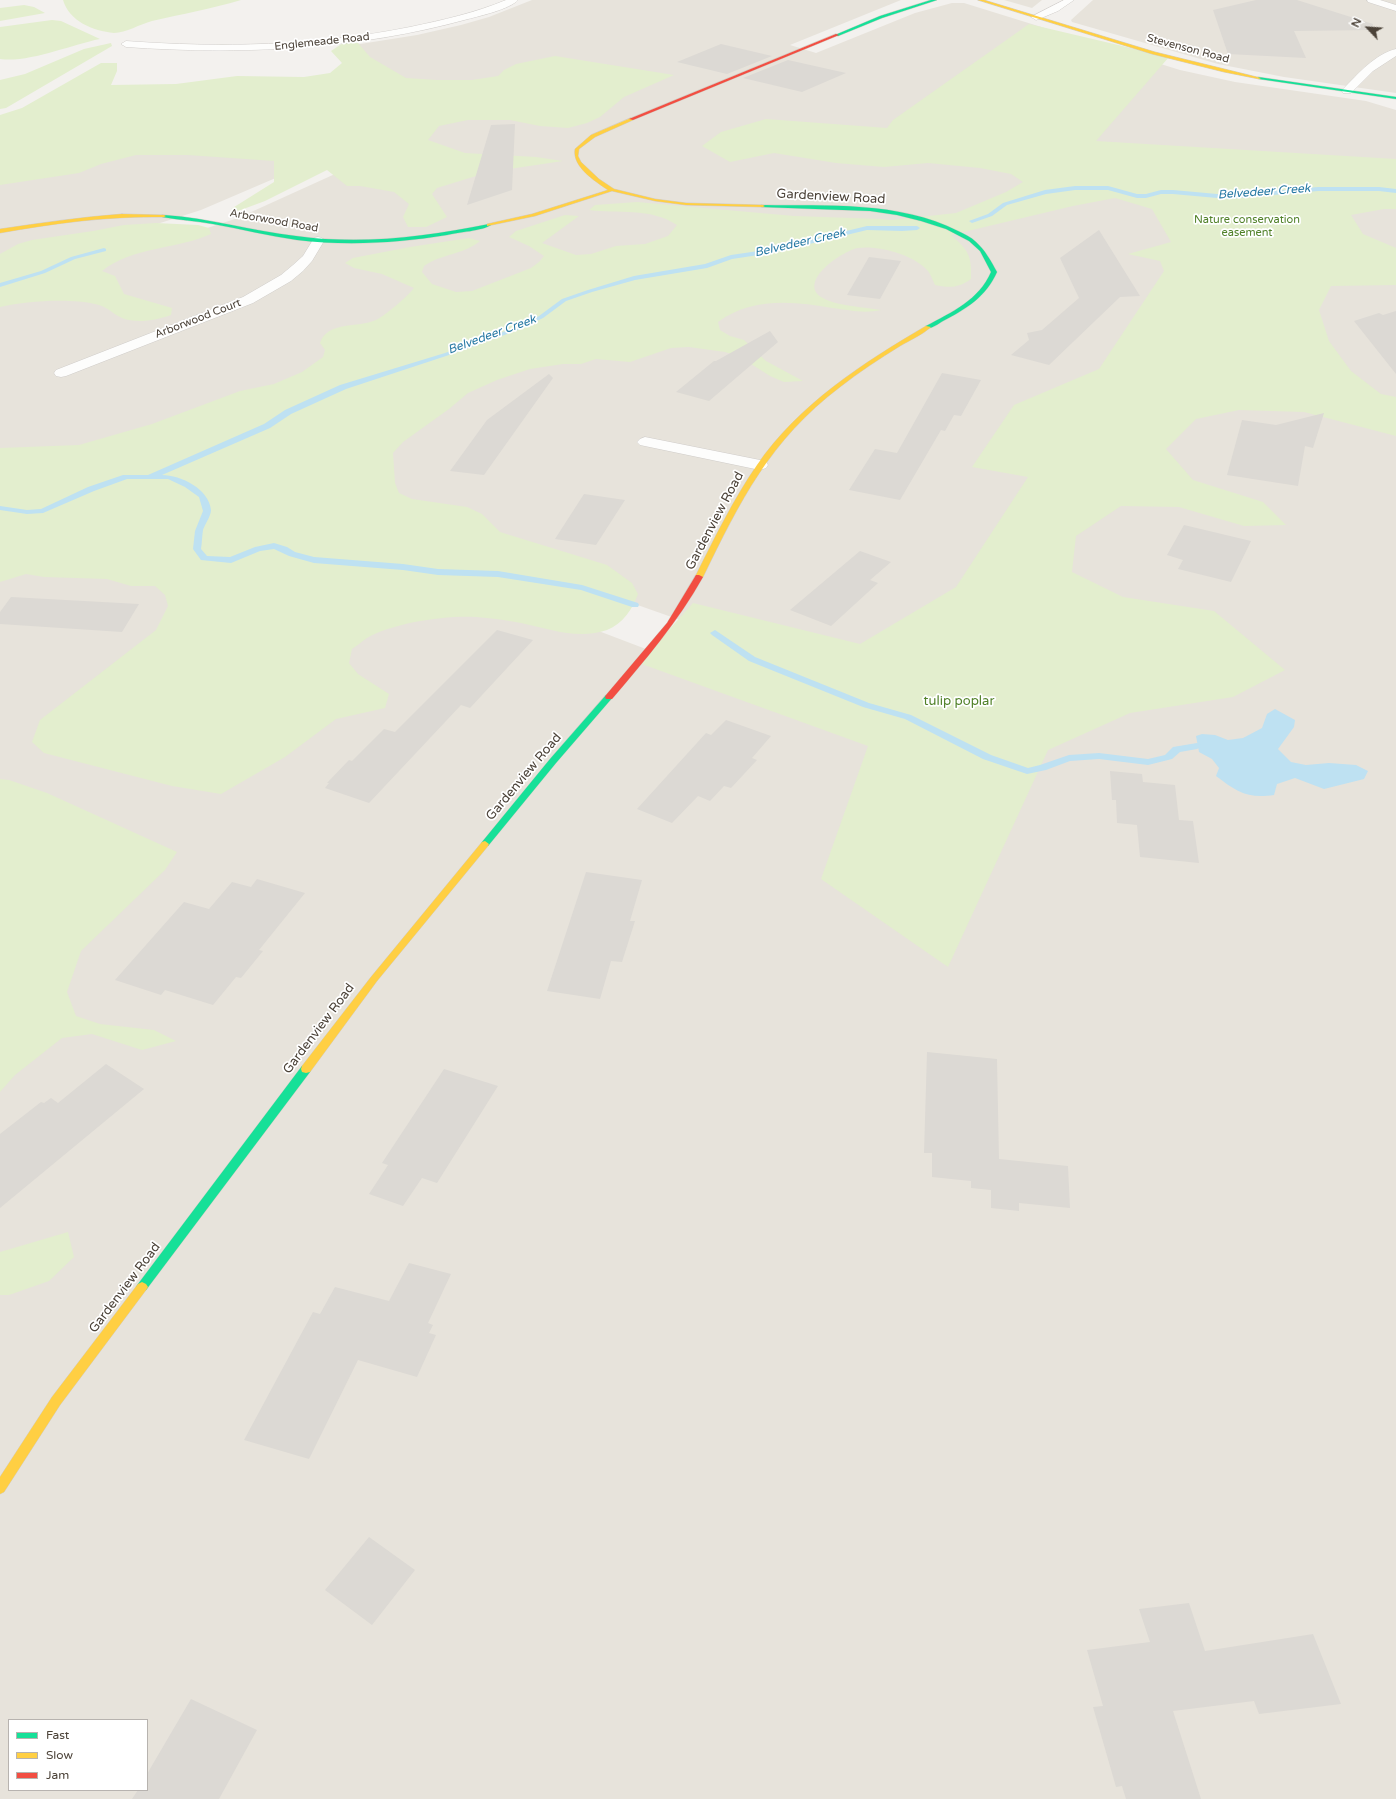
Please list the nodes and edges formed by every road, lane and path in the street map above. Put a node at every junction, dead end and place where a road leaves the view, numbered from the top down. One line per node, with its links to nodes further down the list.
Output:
1 (514, 0): 8 (street, Englemeade Road)
2 (936, 0): 12 (street, Gardenview Road)
3 (980, 0): 7 (street, Stevenson Road)
4 (1070, 0): 7 (street)
5 (1372, 0): 6 (street)
6 (1396, 8)
7 (1036, 17): 10 (street, Stevenson Road)
8 (126, 44)
9 (1396, 52): 10 (street)
10 (1347, 91): 11 (street, Stevenson Road)
11 (1396, 98)
12 (612, 190): 14 (street, Arborwood Road); 17 (street, Gardenview Road)
13 (0, 231): 14 (street, Arborwood Road)
14 (318, 241): 15 (street, Arborwood Court)
15 (61, 373)
16 (645, 442): 17 (street)
17 (760, 465): 18 (street, Gardenview Road)
18 (0, 1488)

